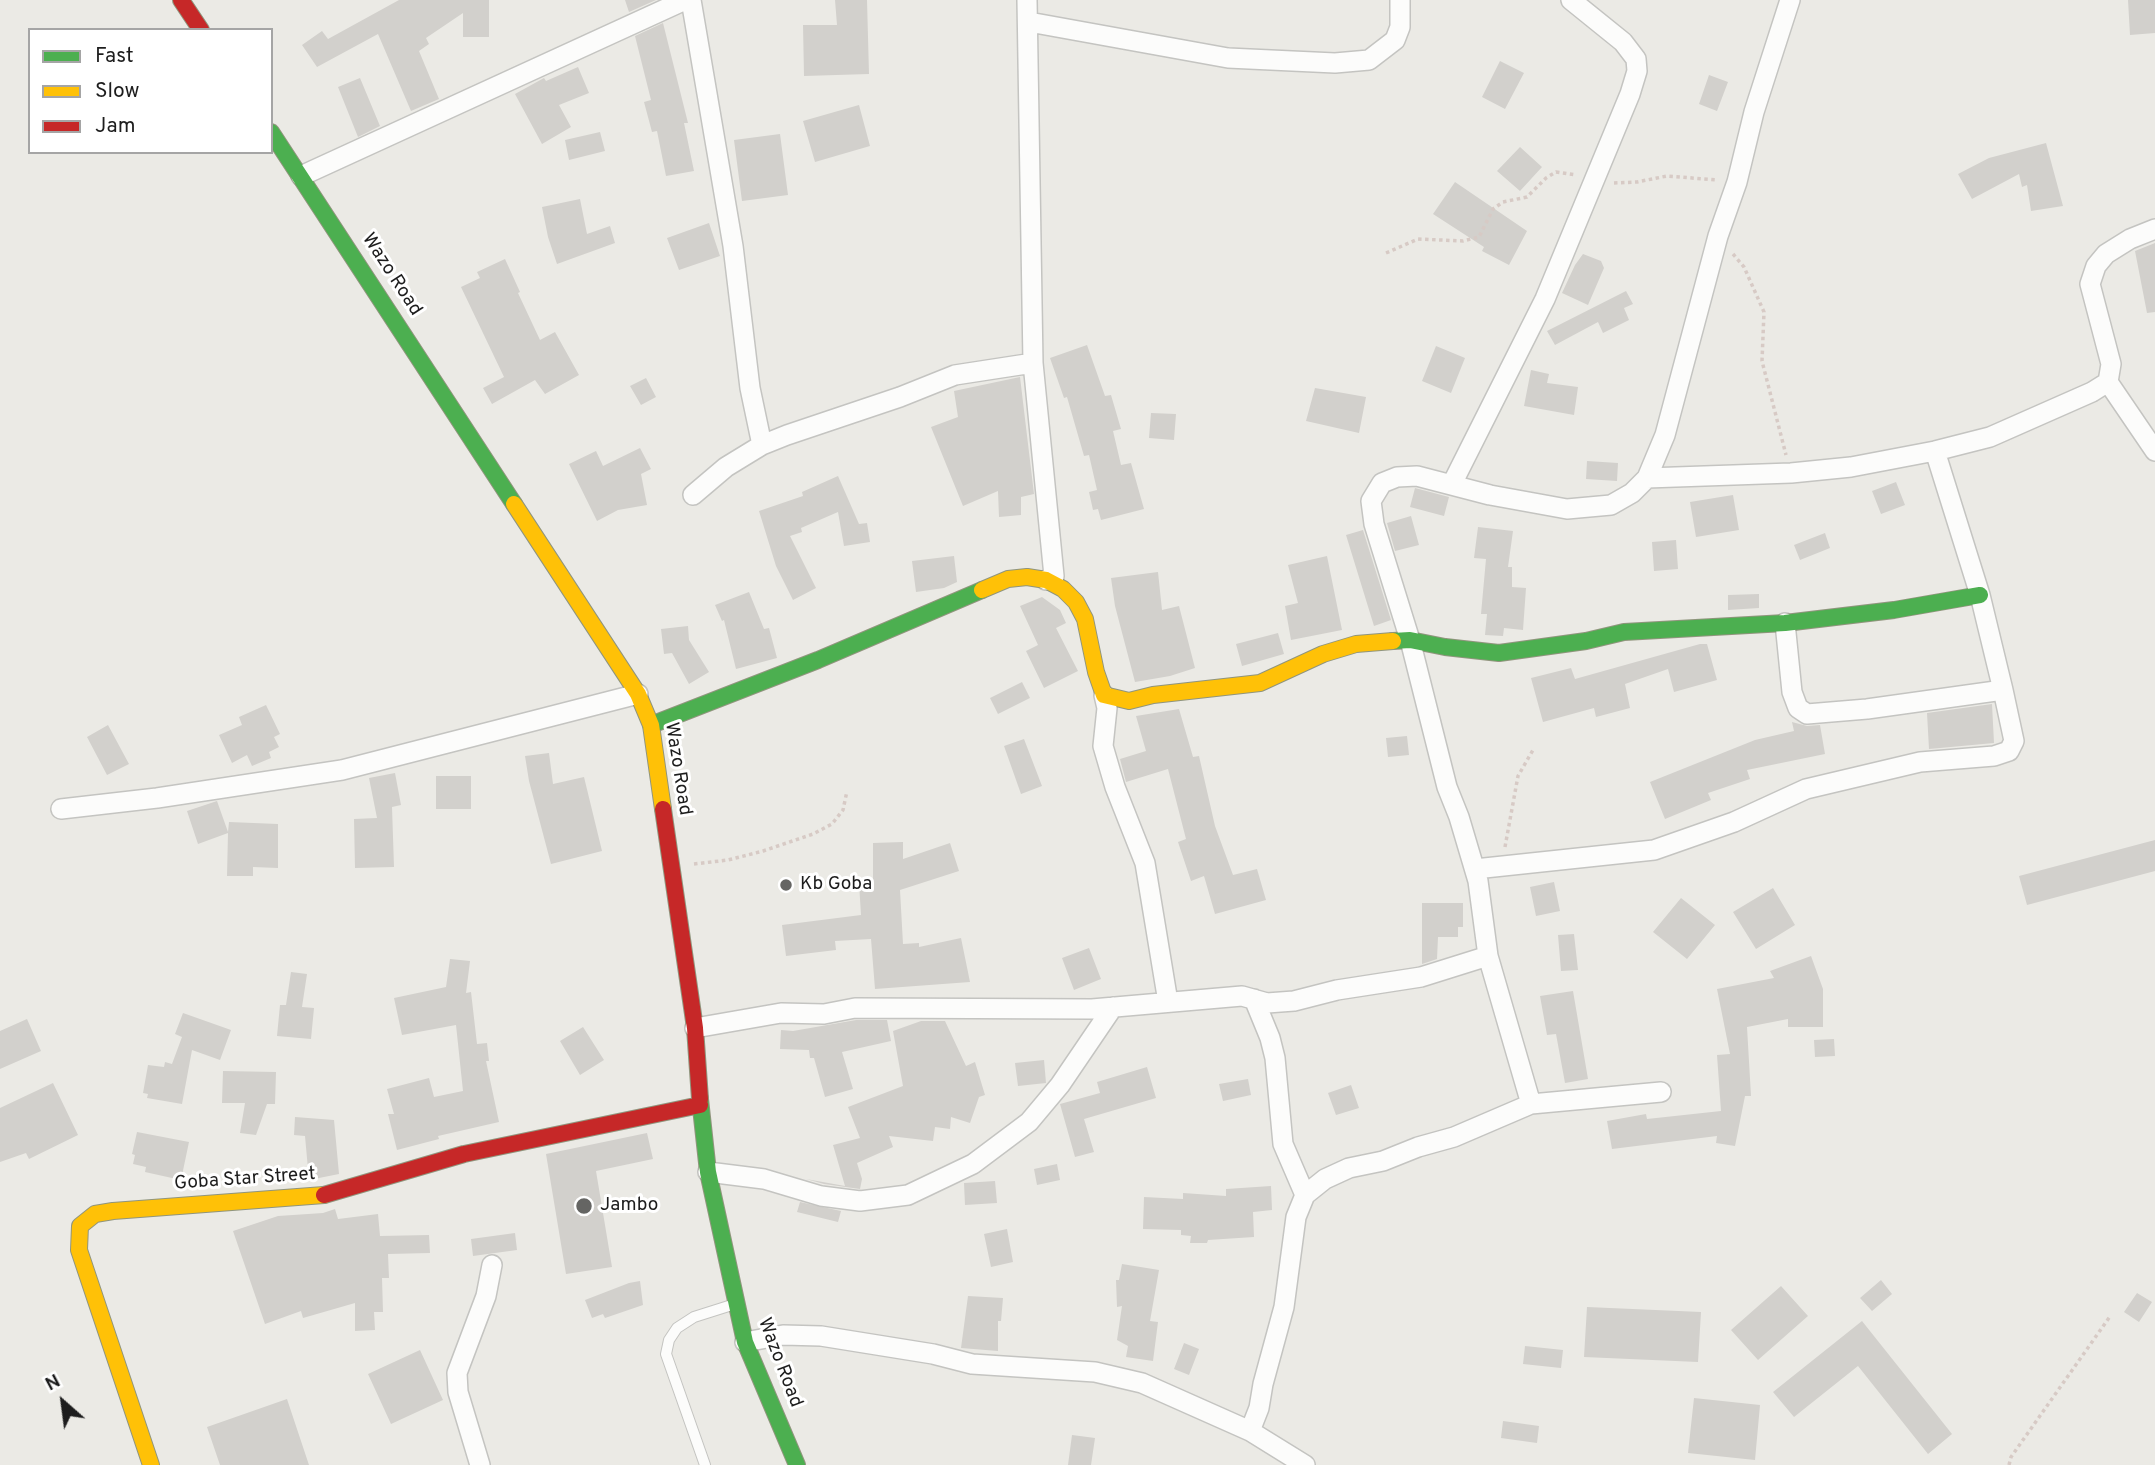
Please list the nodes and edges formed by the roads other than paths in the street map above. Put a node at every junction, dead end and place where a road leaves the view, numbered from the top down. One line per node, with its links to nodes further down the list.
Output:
1 (181, 0): 9 (street)
2 (685, 0): 11 (street)
3 (691, 0): 15 (street)
4 (1027, 0): 8 (street)
5 (1400, 0): 8 (street)
6 (1571, 0): 19 (street)
7 (1790, 0): 18 (street)
8 (1029, 22): 13 (street)
9 (200, 28)
10 (273, 135): 11 (street, Wazo Road)
11 (301, 176): 26 (street, Wazo Road)
12 (2155, 229): 14 (street)
13 (1033, 363): 15 (street); 21 (street)
14 (2108, 382): 16 (street); 17 (street)
15 (762, 445): 20 (street)
16 (1935, 451): 18 (street); 22 (street)
17 (2155, 451)
18 (1647, 478): 19 (street)
19 (1452, 484): 24 (street)
20 (693, 495)
21 (1046, 580): 27 (street); 28 (street)
22 (1980, 595): 23 (street); 25 (street)
23 (1785, 623): 24 (street); 25 (street)
24 (1410, 640): 27 (street); 30 (street)
25 (2003, 690): 30 (street)
26 (638, 694): 28 (street, Wazo Road); 29 (street)
27 (1104, 695): 33 (street)
28 (651, 725): 35 (street, Wazo Road)
29 (61, 809)
30 (1475, 869): 31 (street)
31 (1488, 956): 32 (street); 37 (street)
32 (1254, 999): 33 (street); 40 (street)
33 (1168, 1002): 34 (street)
34 (1113, 1007): 35 (street); 39 (street)
35 (695, 1028): 38 (street, Wazo Road)
36 (1661, 1092): 37 (street)
37 (1531, 1104): 40 (street)
38 (700, 1105): 39 (street, Wazo Road); 45 (street, Goba Star Street)
39 (708, 1172): 42 (street, Wazo Road)
40 (1305, 1195): 44 (street)
41 (492, 1265): 46 (street)
42 (736, 1304): 43 (street, Wazo Road); 47 (lane)
43 (745, 1342): 44 (street); 48 (street, Wazo Road)
44 (1250, 1431): 49 (street)
45 (151, 1465)
46 (480, 1465)
47 (705, 1465)
48 (797, 1465)
49 (1305, 1465)

